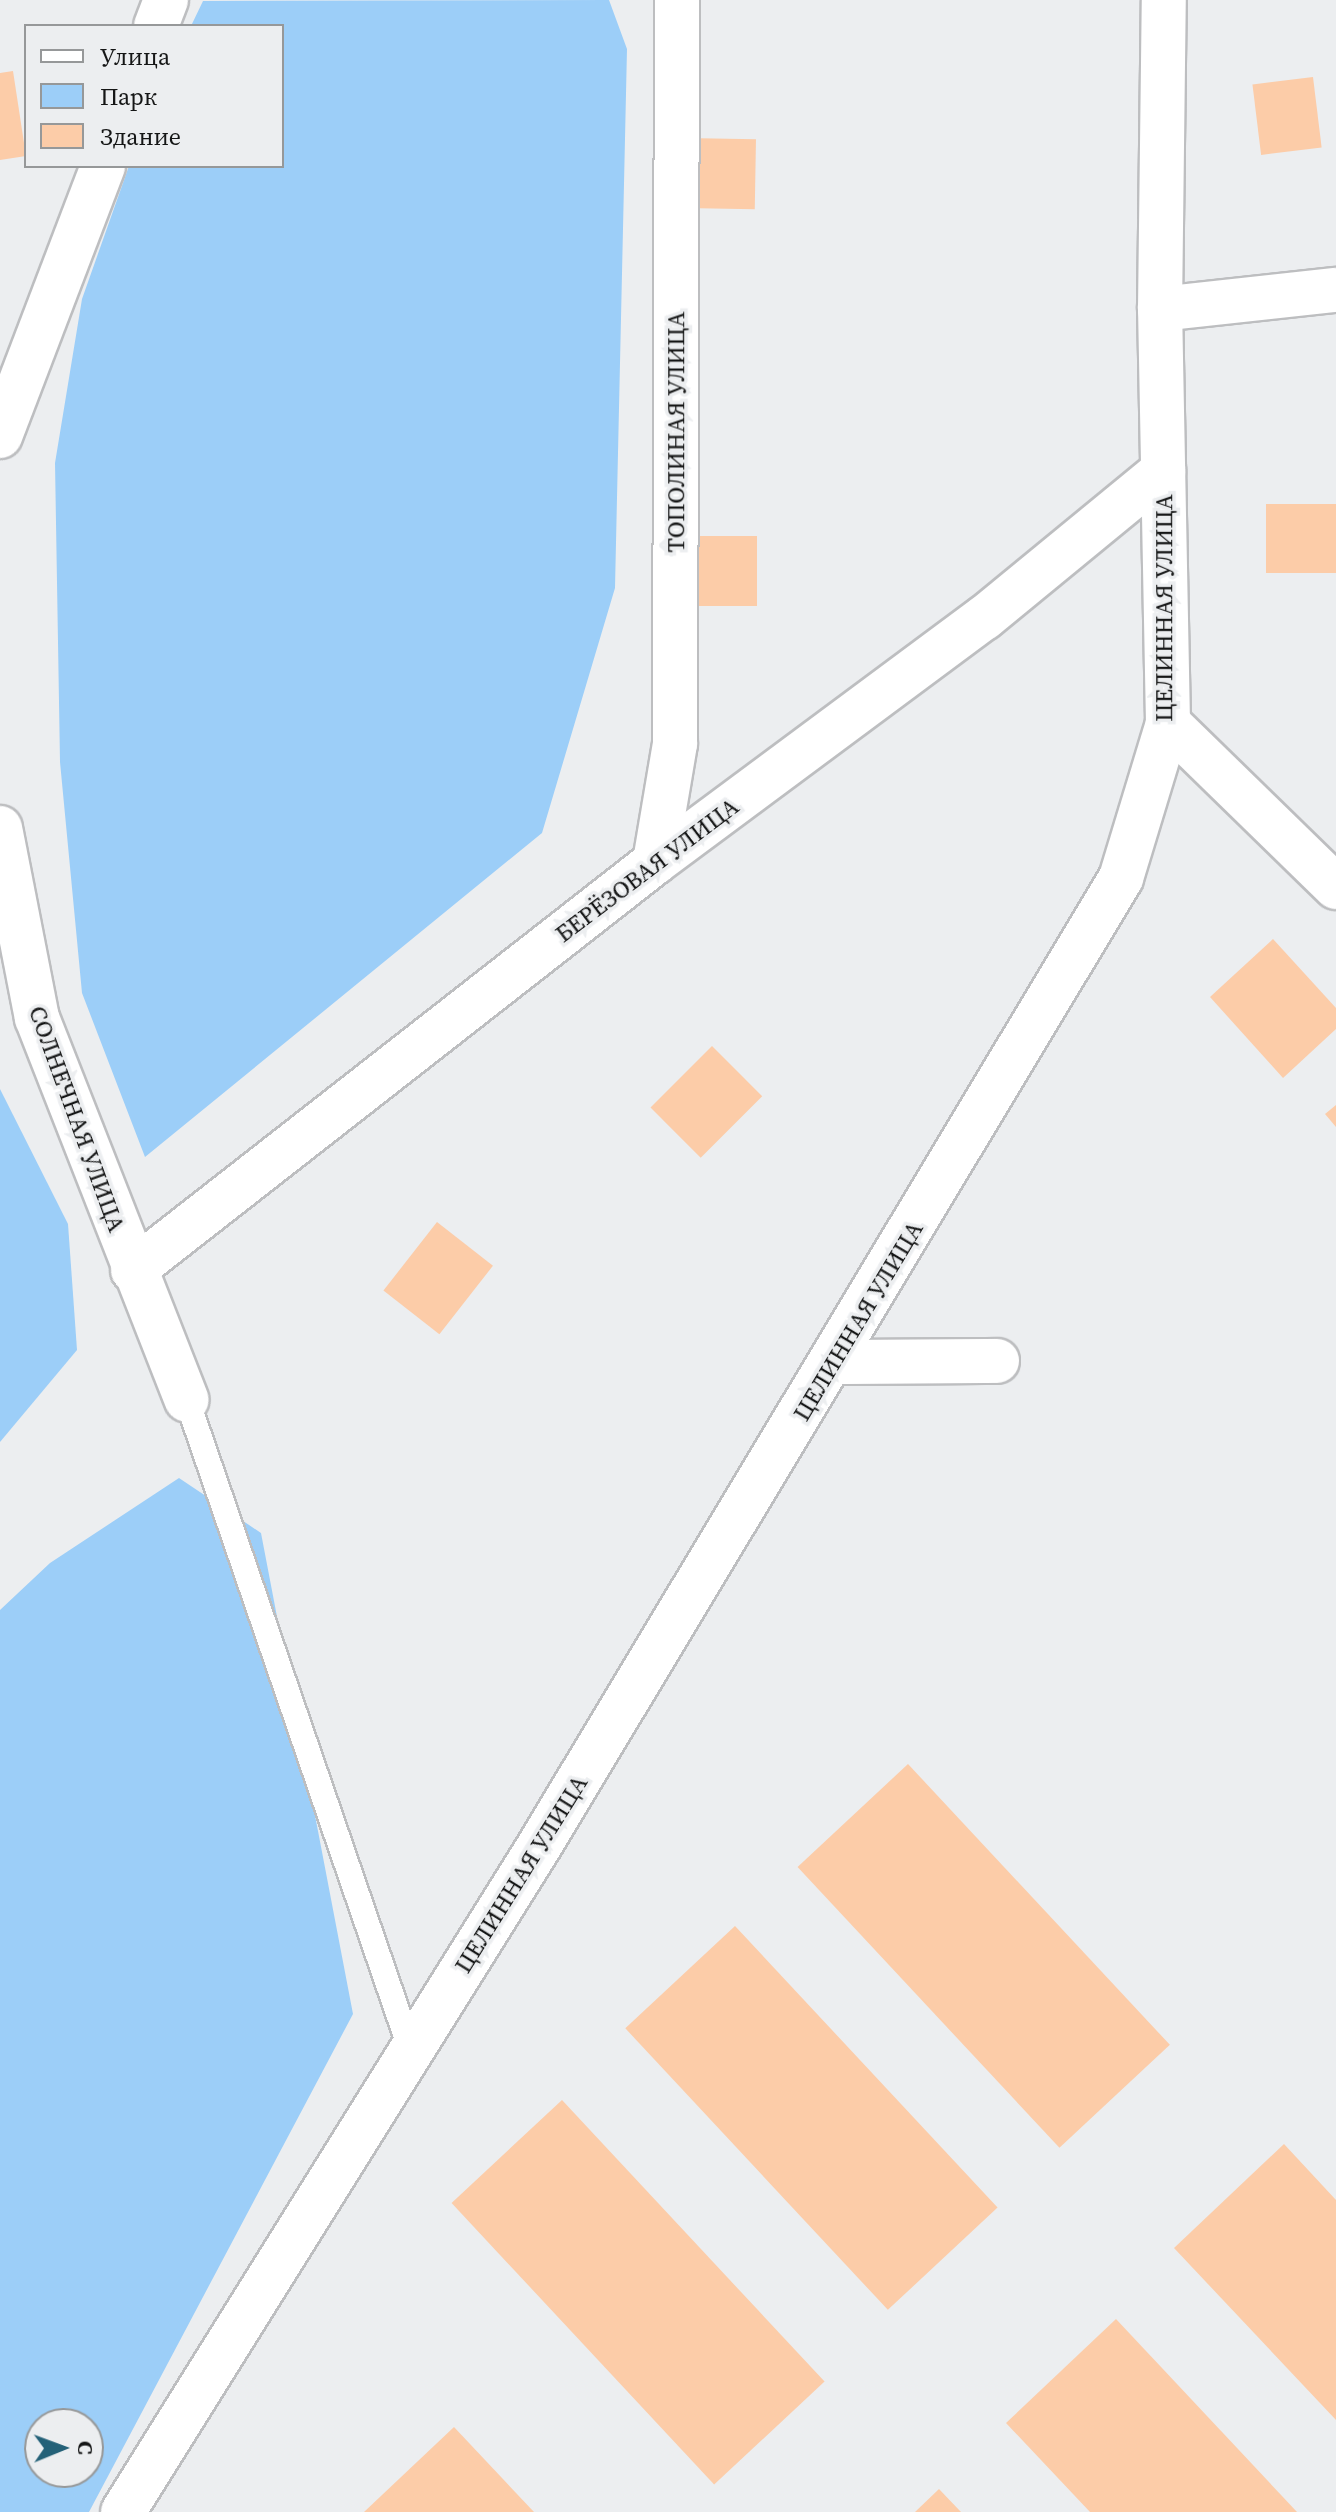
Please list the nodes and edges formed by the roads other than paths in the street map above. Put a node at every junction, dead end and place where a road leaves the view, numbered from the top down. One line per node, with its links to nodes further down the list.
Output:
1 (166, 0): 4 (street)
2 (677, 0): 13 (street, ТОПОЛИНАЯ УЛИЦА)
3 (1164, 0): 7 (street, ЦЕЛИННАЯ УЛИЦА)
4 (157, 24)
5 (102, 168): 8 (street)
6 (1336, 290): 7 (street)
7 (1160, 309): 9 (street, ЦЕЛИННАЯ УЛИЦА)
8 (0, 436)
9 (1163, 471): 10 (street, ЦЕЛИННАЯ УЛИЦА); 13 (street, БЕРЁЗОВАЯ УЛИЦА)
10 (1168, 723): 12 (street); 17 (street, ЦЕЛИННАЯ УЛИЦА)
11 (0, 828): 15 (street, СОЛНЕЧНАЯ УЛИЦА)
12 (1321, 854): 14 (street)
13 (655, 862): 15 (street, БЕРЁЗОВАЯ УЛИЦА)
14 (1336, 887)
15 (133, 1270): 18 (street, СОЛНЕЧНАЯ УЛИЦА)
16 (997, 1361): 17 (street)
17 (834, 1362): 19 (street, ЦЕЛИННАЯ УЛИЦА)
18 (187, 1400): 19 (lane)
19 (411, 2051): 20 (street, ЦЕЛИННАЯ УЛИЦА)
20 (123, 2512)

